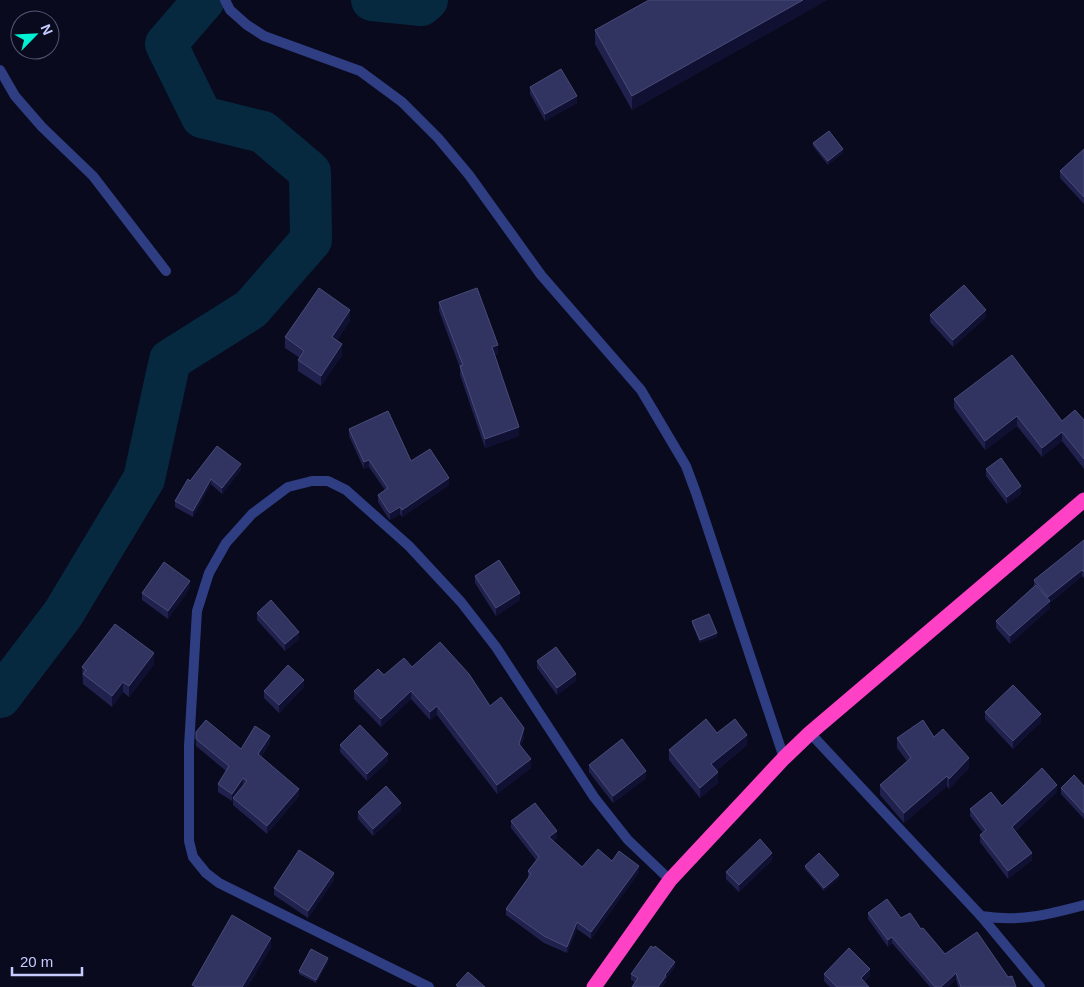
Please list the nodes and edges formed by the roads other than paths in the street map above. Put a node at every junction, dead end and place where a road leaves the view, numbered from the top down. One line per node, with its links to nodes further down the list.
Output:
1 (225, 0): 6 (street)
2 (0, 70): 3 (street)
3 (166, 271)
4 (1084, 500): 5 (highway)
5 (810, 733): 6 (highway); 9 (street)
6 (784, 758): 7 (highway)
7 (670, 880): 10 (street); 11 (highway)
8 (1084, 905): 9 (street)
9 (980, 916): 12 (street)
10 (429, 987)
11 (594, 987)
12 (1040, 987)

